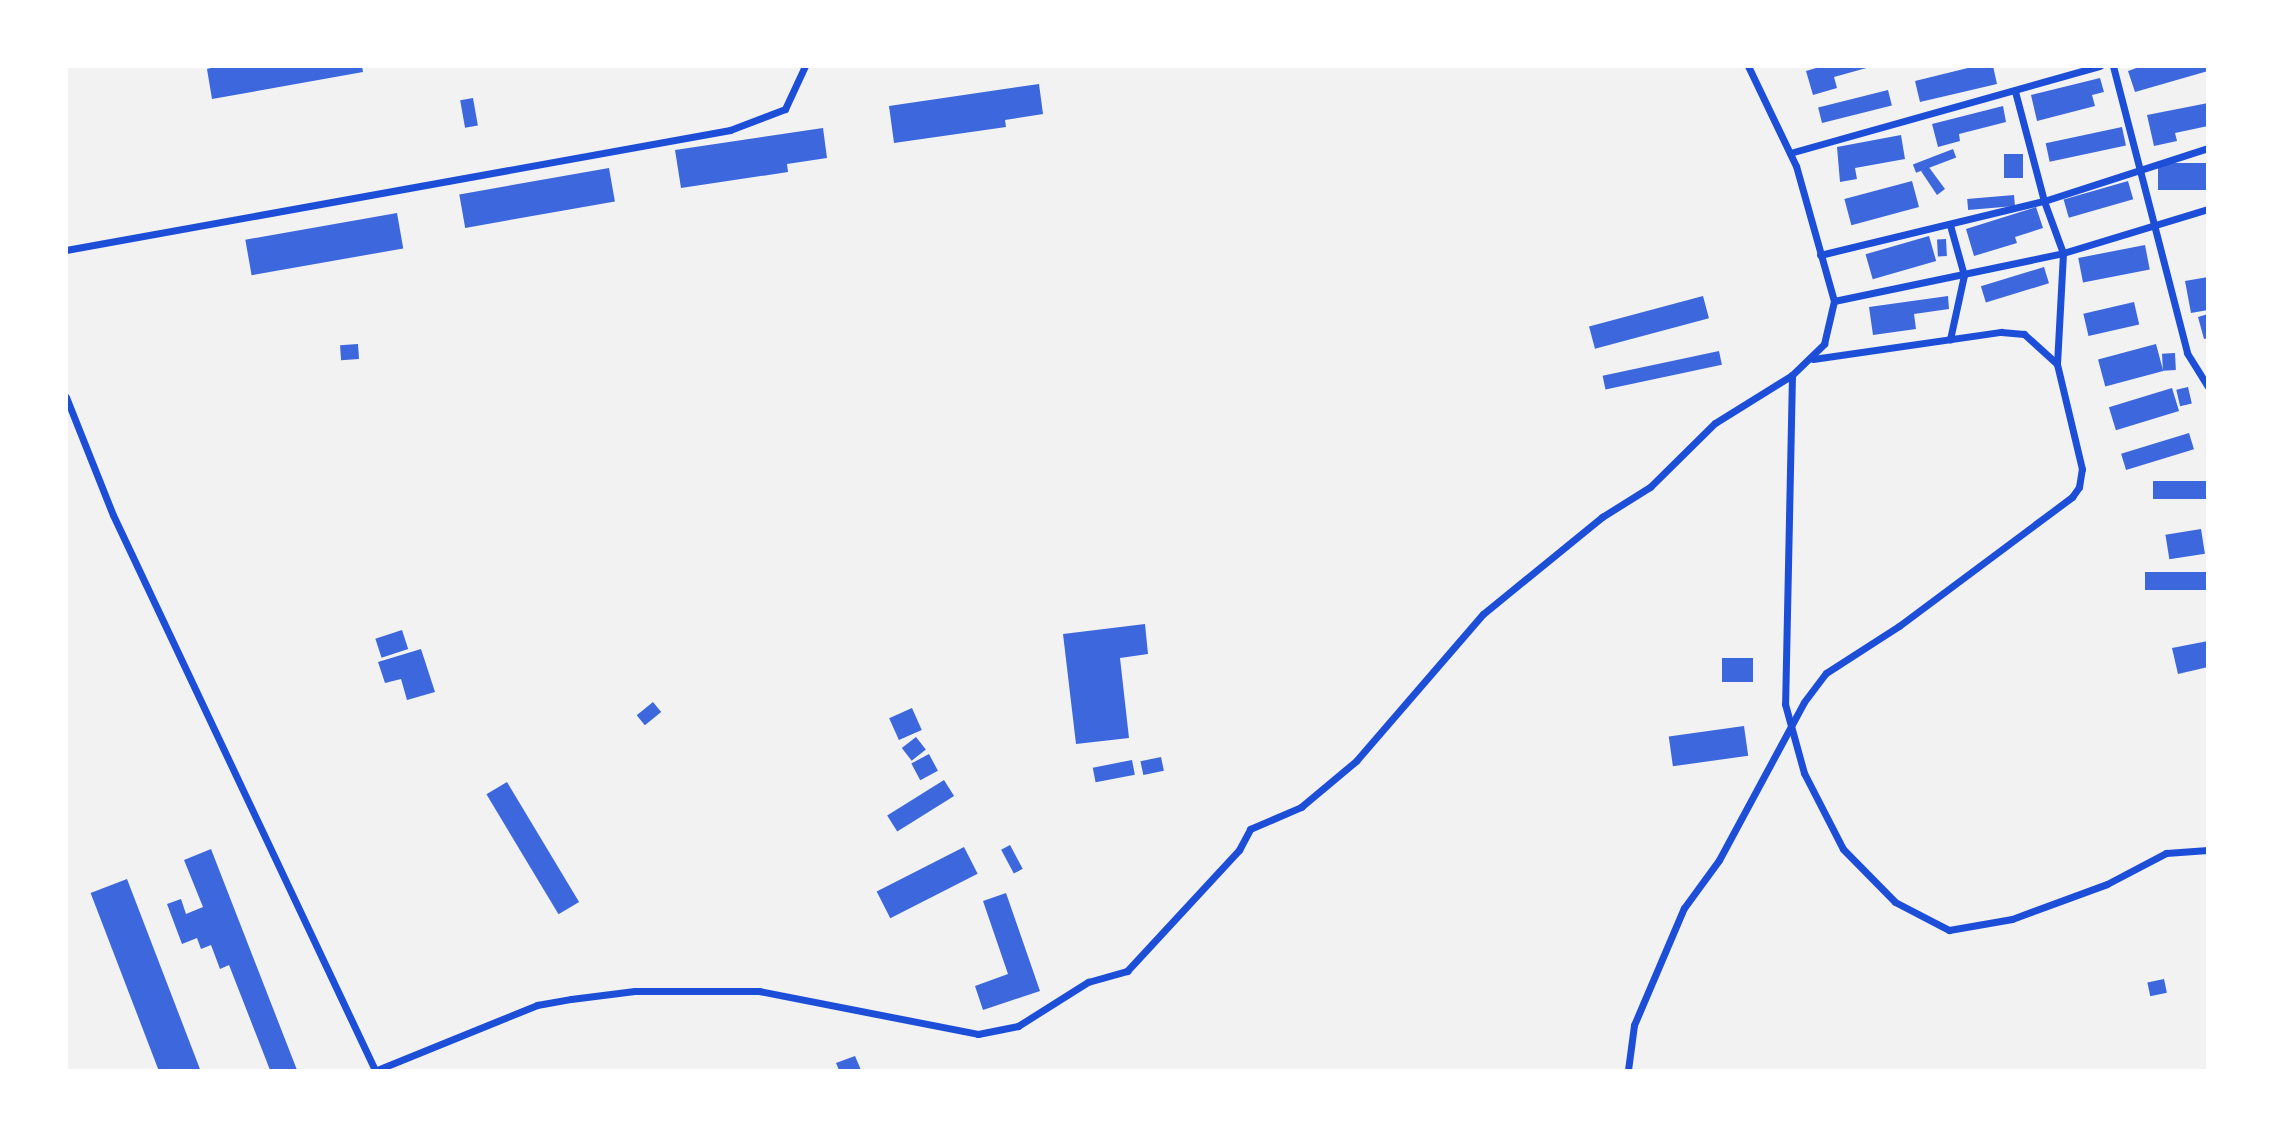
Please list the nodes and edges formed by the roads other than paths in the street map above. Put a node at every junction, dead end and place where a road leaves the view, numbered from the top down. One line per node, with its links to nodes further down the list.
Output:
1 (804, 66): 13 (street)
2 (1748, 66): 7 (street)
3 (2100, 66): 5 (street)
4 (2113, 66): 8 (street)
5 (2015, 91): 7 (street); 9 (street)
6 (2207, 148): 8 (street)
7 (1790, 153): 15 (street)
8 (2138, 169): 9 (street); 12 (street)
9 (2044, 201): 11 (street); 14 (street)
10 (2207, 209): 12 (street)
11 (1950, 225): 15 (street); 16 (street)
12 (2152, 228): 14 (street); 22 (street)
13 (66, 250)
14 (2063, 253): 16 (street); 20 (street)
15 (1821, 255): 17 (street)
16 (1964, 275): 17 (street); 18 (street)
17 (1833, 301): 19 (street)
18 (1950, 339): 19 (street); 20 (street)
19 (1813, 359): 21 (street)
20 (2057, 364): 24 (street)
21 (1792, 374): 24 (street); 26 (street)
22 (2207, 386)
23 (66, 397): 26 (street)
24 (1790, 728): 25 (street); 27 (street)
25 (2207, 850)
26 (376, 1070)
27 (1628, 1070)

